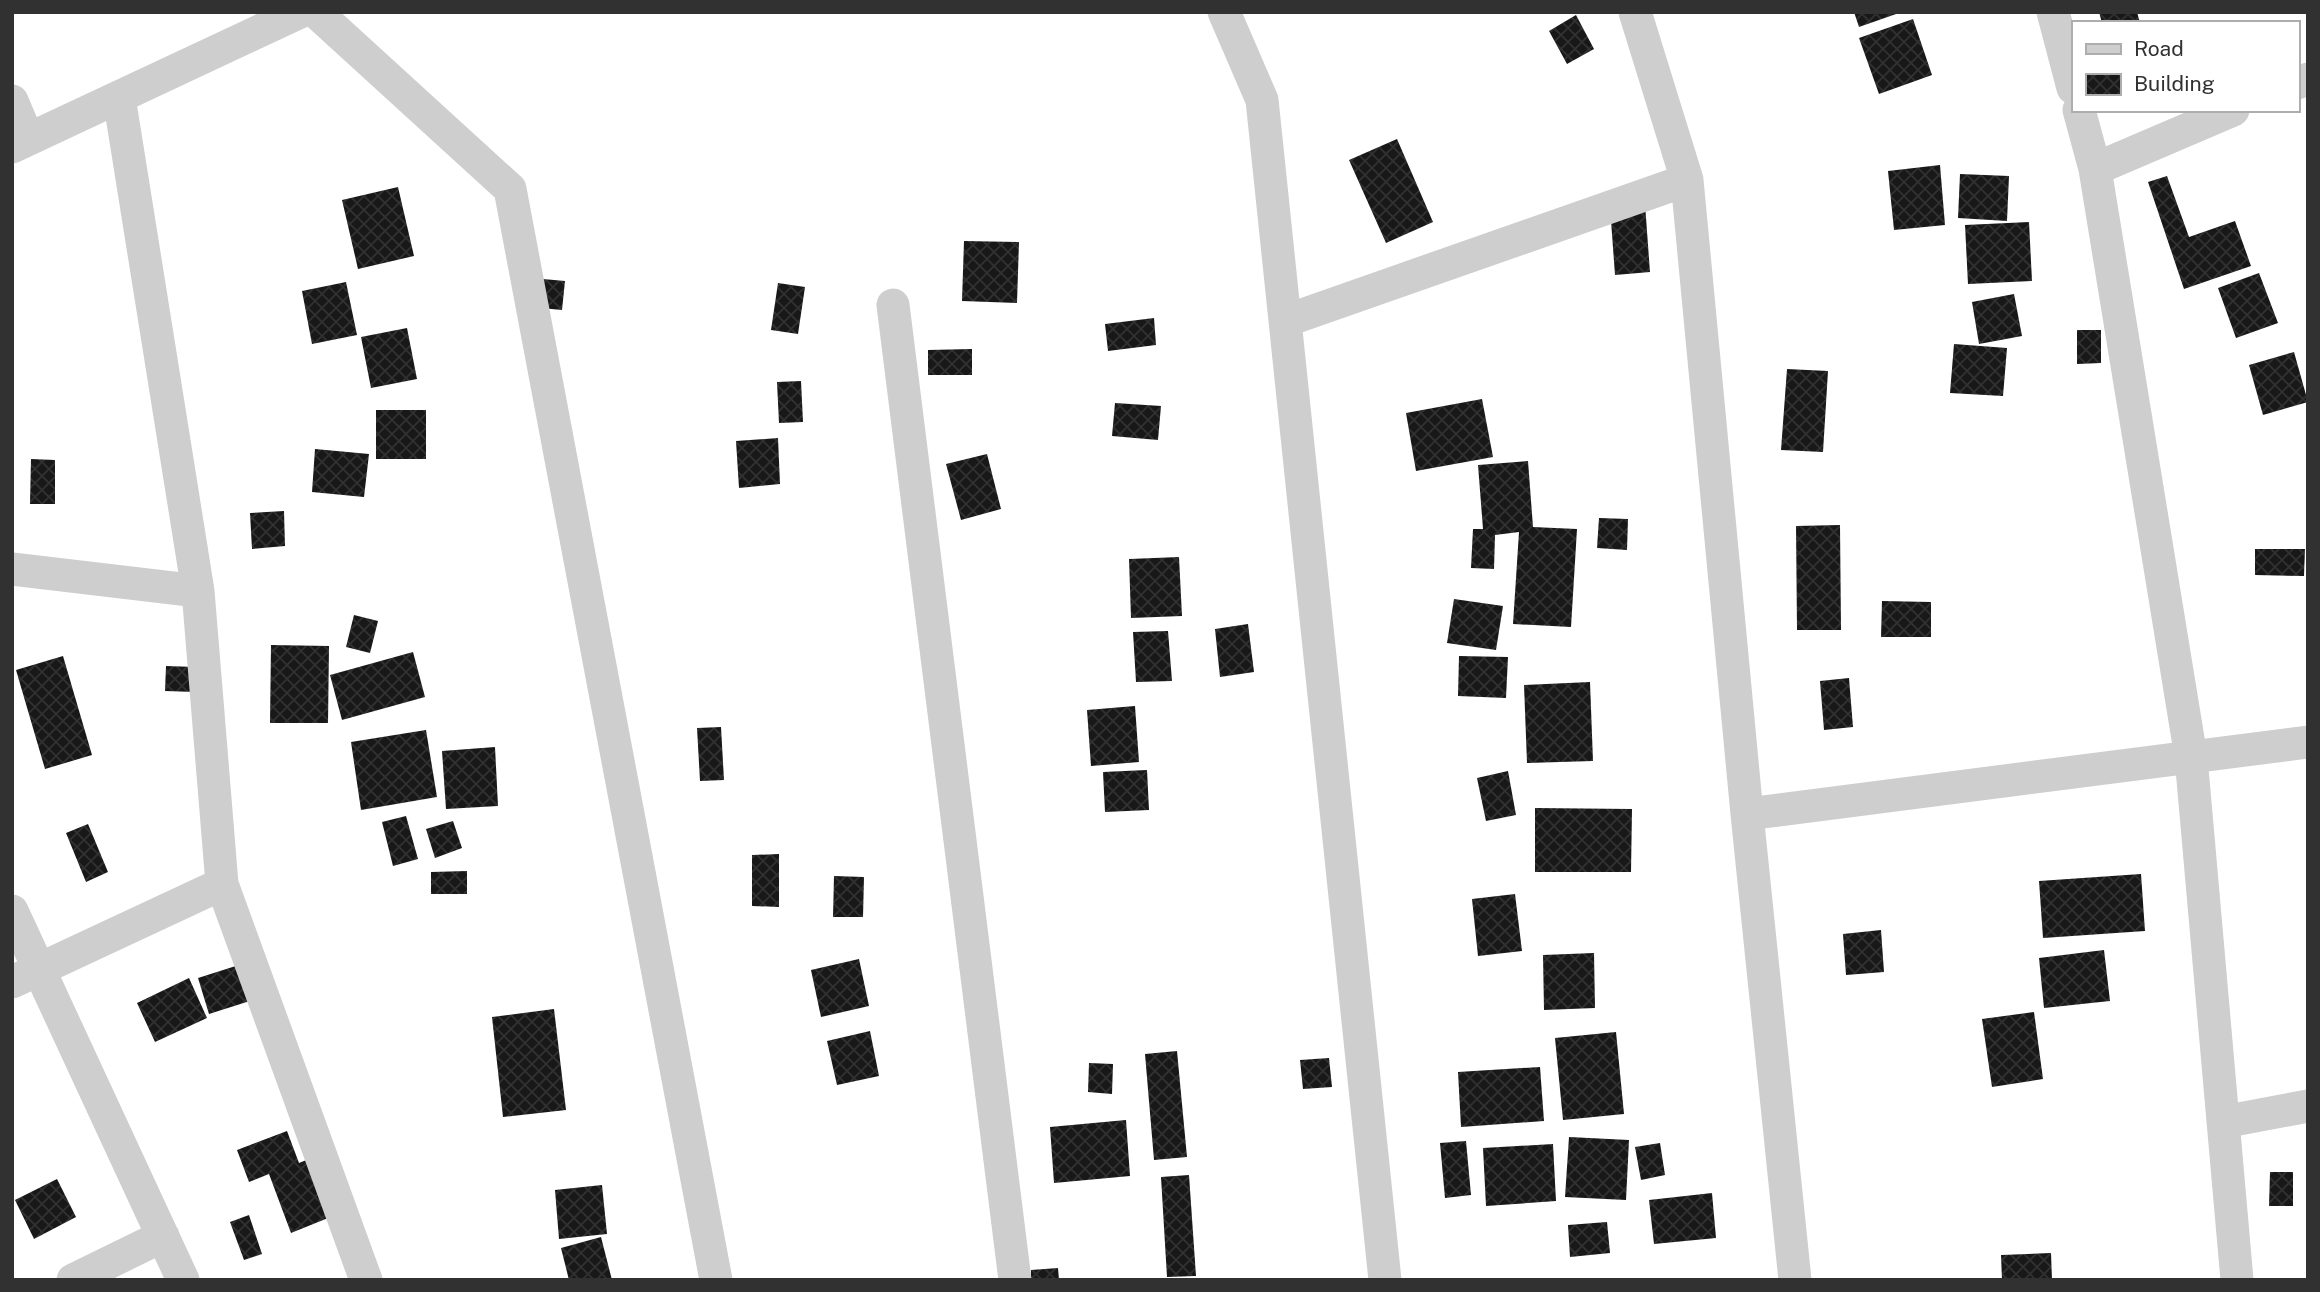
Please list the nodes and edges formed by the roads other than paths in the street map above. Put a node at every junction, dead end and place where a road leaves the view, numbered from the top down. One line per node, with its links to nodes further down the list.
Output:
1 (300, 12): 7 (street)
2 (316, 12): 30 (street)
3 (1224, 12): 15 (street)
4 (1635, 12): 13 (street)
5 (2053, 12): 6 (street)
6 (2072, 84)
7 (119, 97): 11 (street); 17 (street)
8 (12, 100): 11 (street)
9 (2080, 112): 12 (street)
10 (2228, 112): 12 (street)
11 (20, 143)
12 (2095, 169): 19 (street)
13 (1688, 180): 15 (street); 20 (street)
14 (893, 305): 31 (street)
15 (1285, 321): 32 (street)
16 (12, 569): 17 (street)
17 (198, 591): 21 (street)
18 (2308, 742): 19 (street)
19 (2191, 757): 20 (street); 25 (street)
20 (1747, 814): 33 (street)
21 (222, 884): 23 (street); 29 (street)
22 (12, 911): 23 (street)
23 (25, 976): 26 (street)
24 (2308, 1106): 25 (street)
25 (2223, 1122): 34 (street)
26 (163, 1236): 27 (street); 28 (street)
27 (73, 1280)
28 (184, 1280)
29 (366, 1280)
30 (716, 1280)
31 (1015, 1280)
32 (1385, 1280)
33 (1795, 1280)
34 (2237, 1280)

